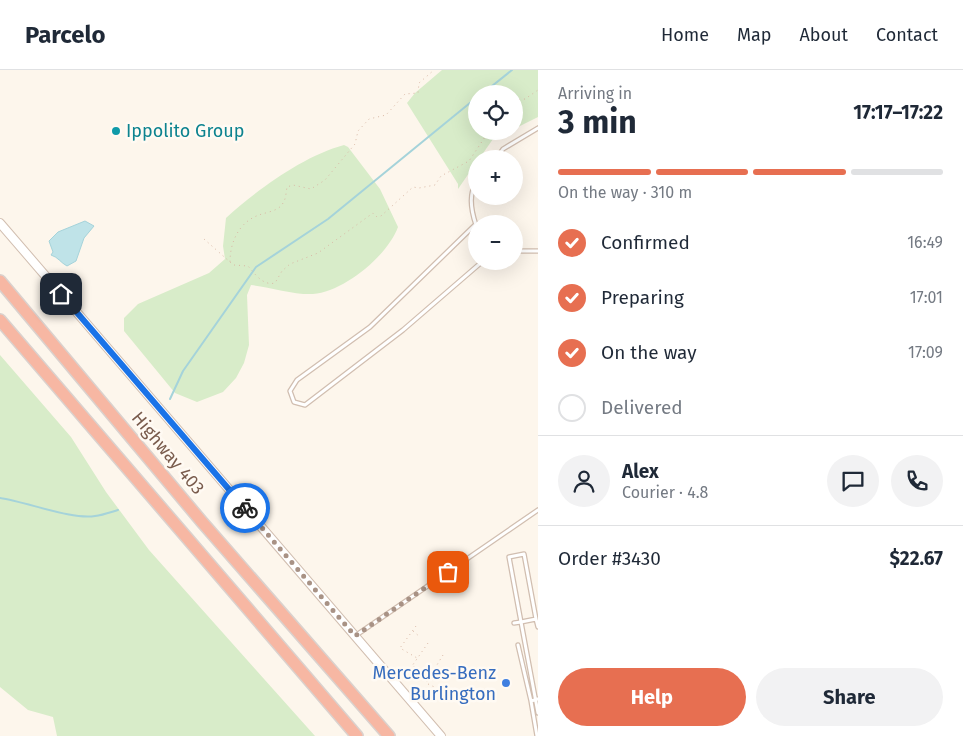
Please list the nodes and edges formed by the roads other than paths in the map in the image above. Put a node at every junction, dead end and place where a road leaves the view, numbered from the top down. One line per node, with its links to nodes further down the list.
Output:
1 (538, 128): 2 (lane)
2 (502, 150)
3 (0, 223): 15 (street)
4 (468, 233): 7 (lane)
5 (523, 251): 6 (lane)
6 (538, 252)
7 (473, 270)
8 (0, 281): 20 (highway, Highway 403)
9 (0, 320): 19 (highway)
10 (538, 510): 15 (lane)
11 (536, 619): 12 (lane); 12 (lane); 14 (lane)
12 (521, 622): 13 (lane); 17 (lane)
13 (514, 623)
14 (538, 627)
15 (355, 636): 21 (street)
16 (518, 645): 17 (lane)
17 (535, 700): 18 (lane); 22 (lane)
18 (538, 713)
19 (357, 736)
20 (389, 736)
21 (441, 736)
22 (537, 736)

